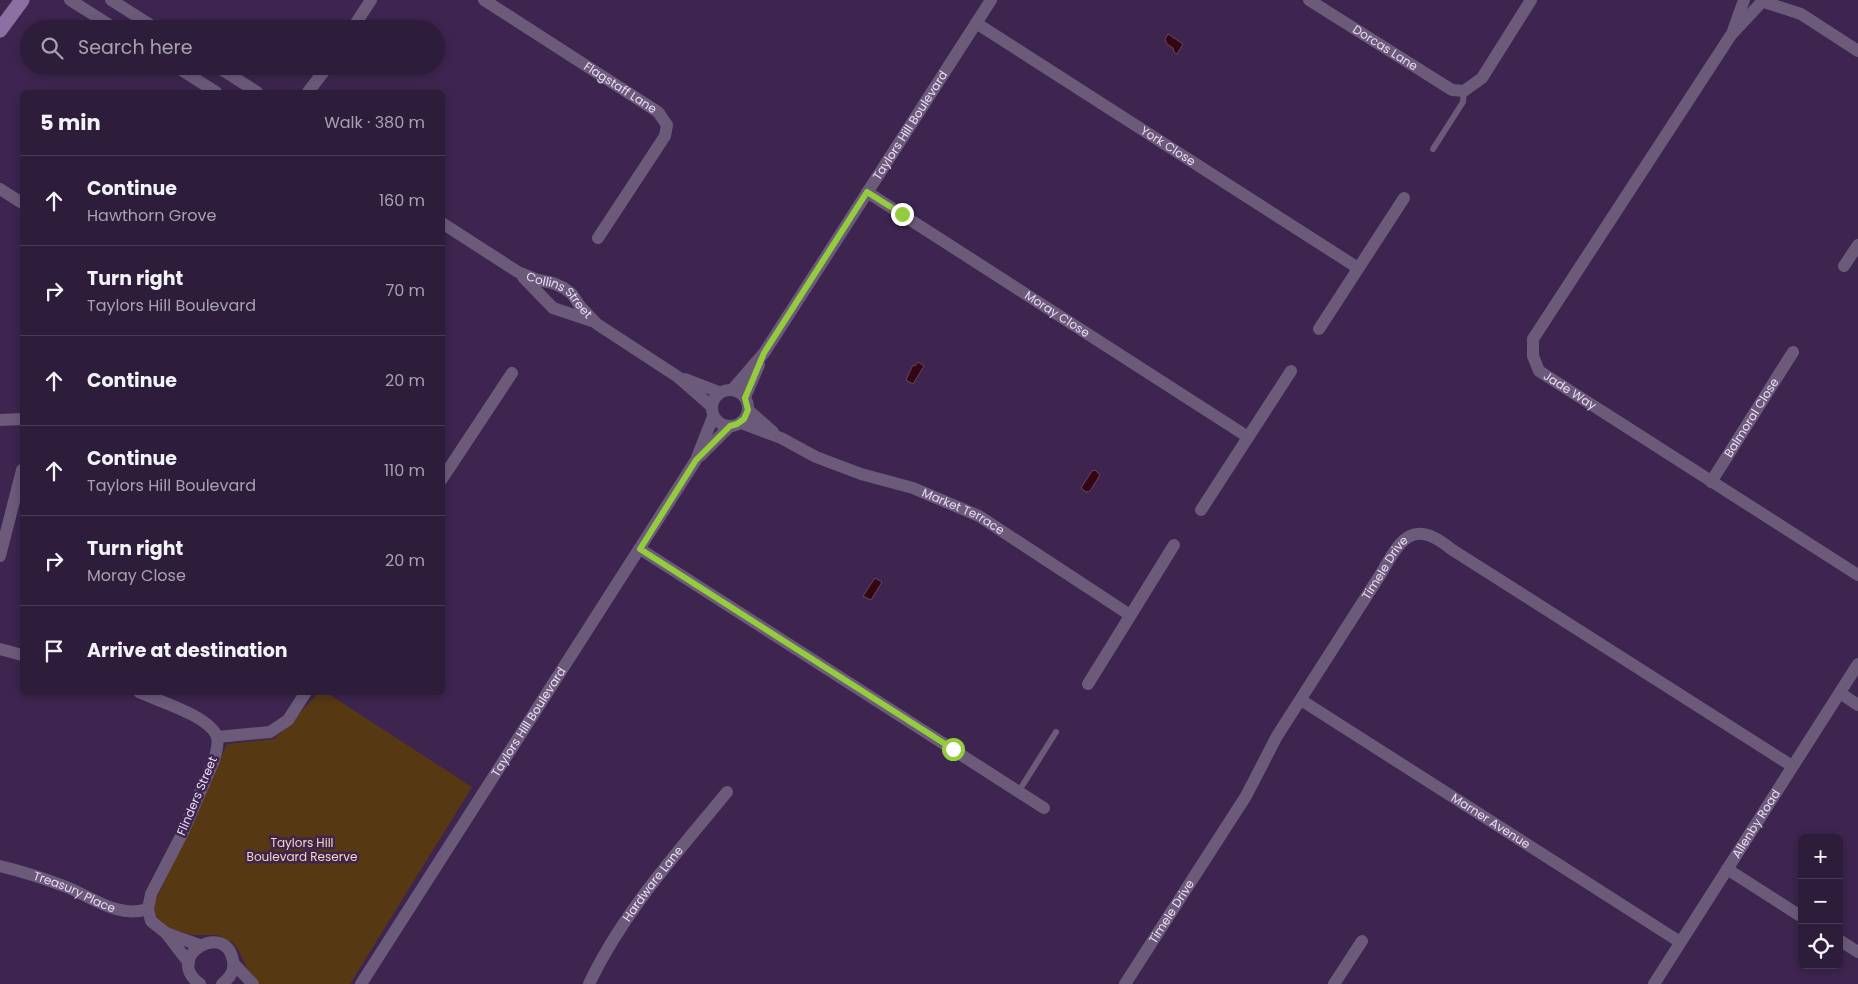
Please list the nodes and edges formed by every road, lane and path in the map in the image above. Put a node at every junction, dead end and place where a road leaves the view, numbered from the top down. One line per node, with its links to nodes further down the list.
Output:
1 (22, 0): 17 (street)
2 (70, 0): 13 (street)
3 (112, 0): 14 (street)
4 (371, 0): 15 (street)
5 (484, 0): 35 (street, Flagstaff Lane)
6 (991, 0): 16 (street, Taylors Hill Boulevard)
7 (1309, 0): 28 (street, Dorcas Lane)
8 (1531, 0): 28 (street)
9 (1744, 0): 18 (street, Jade Way)
10 (1790, 0): 12 (street)
11 (1762, 2): 12 (street); 18 (street, Jade Way)
12 (1801, 14): 19 (street)
13 (102, 20)
14 (143, 20)
15 (358, 20)
16 (976, 23): 31 (street, Taylors Hill Boulevard); 38 (street, York Close)
17 (0, 30)
18 (1731, 35): 59 (street, Jade Way)
19 (1858, 51)
20 (189, 75): 24 (street)
21 (230, 75): 25 (street)
22 (322, 75): 26 (street)
23 (324, 75): 27 (street)
24 (213, 90)
25 (254, 90)
26 (310, 90)
27 (317, 90)
28 (1464, 90): 29 (lane)
29 (1433, 149)
30 (0, 188): 33 (street)
31 (867, 192): 43 (street, Taylors Hill Boulevard); 54 (street, Moray Close)
32 (1404, 198): 38 (street)
33 (20, 202)
34 (445, 225): 39 (street, Collins Street)
35 (598, 238)
36 (1858, 245): 37 (street)
37 (1844, 266)
38 (1358, 268): 41 (street)
39 (518, 272): 40 (street, Collins Street); 40 (street, Collins Street)
40 (598, 324): 46 (street, Collins Street)
41 (1319, 329)
42 (1793, 352): 59 (street, Balmoral Close)
43 (764, 353): 47 (street, Taylors Hill Boulevard); 49 (street, Taylors Hill Boulevard)
44 (1291, 371): 54 (street)
45 (512, 373): 57 (street)
46 (678, 377): 48 (street, Collins Street); 50 (street, Collins Street)
47 (733, 389): 48 (street); 49 (street)
48 (719, 392): 50 (street)
49 (747, 404): 53 (street); 55 (street, Market Terrace)
50 (712, 412): 53 (street); 56 (street, Taylors Hill Boulevard)
51 (20, 419): 52 (street)
52 (0, 420)
53 (735, 424): 55 (street, Market Terrace); 56 (street, Taylors Hill Boulevard)
54 (1248, 437): 60 (street)
55 (781, 438): 65 (street, Market Terrace)
56 (696, 460): 62 (street, Taylors Hill Boulevard)
57 (445, 472)
58 (20, 478): 63 (street)
59 (1711, 482): 64 (street, Jade Way)
60 (1201, 510)
61 (1174, 544): 65 (street)
62 (640, 549): 78 (street); 96 (street, Taylors Hill Boulevard)
63 (0, 556)
64 (1858, 576)
65 (1130, 615): 69 (street)
66 (0, 649): 67 (street)
67 (20, 654)
68 (1858, 664): 70 (street, Allenby Road)
69 (1088, 684)
70 (1840, 693): 74 (street); 77 (street, Allenby Road)
71 (146, 695): 76 (street)
72 (304, 695): 76 (street)
73 (1300, 700): 77 (street, Timele Drive); 87 (street, Marner Avenue); 98 (street, Timele Drive)
74 (1858, 705)
75 (1056, 732): 78 (lane)
76 (217, 736): 83 (street, Flinders Street)
77 (1792, 766): 82 (street, Allenby Road)
78 (1019, 791): 80 (street)
79 (727, 792): 97 (street, Hardware Lane)
80 (1044, 808)
81 (0, 866): 83 (street, Treasury Place)
82 (1727, 870): 84 (street); 87 (street, Allenby Road)
83 (148, 909): 85 (street)
84 (1798, 914)
85 (166, 933): 89 (street); 92 (street)
86 (1362, 941): 93 (street)
87 (1680, 942): 99 (street, Allenby Road)
88 (1843, 943): 90 (street)
89 (199, 945): 91 (street); 92 (street)
90 (1858, 952)
91 (234, 964): 94 (street); 95 (street)
92 (192, 976)
93 (1338, 983)
94 (222, 984)
95 (253, 984)
96 (361, 984)
97 (589, 984)
98 (1125, 984)
99 (1654, 984)

